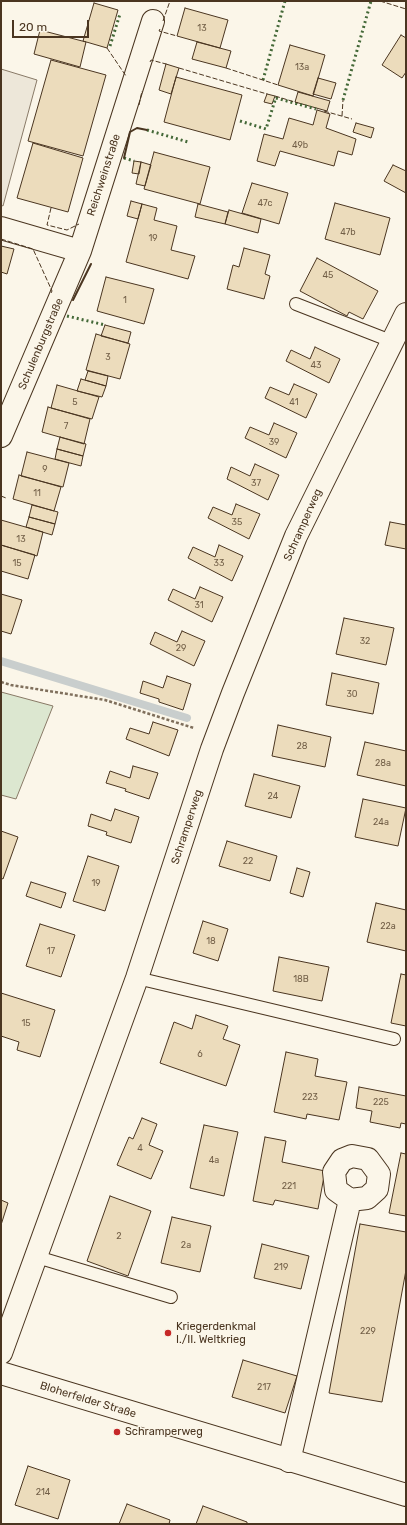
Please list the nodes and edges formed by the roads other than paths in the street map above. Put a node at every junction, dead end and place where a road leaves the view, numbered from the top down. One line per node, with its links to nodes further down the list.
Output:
1 (153, 21): 3 (street, Reichweinstraße)
2 (1, 228): 3 (street)
3 (80, 251): 7 (street, Schulenburgstraße)
4 (296, 304): 6 (lane)
5 (406, 314): 6 (street, Schramperweg)
6 (391, 341): 8 (street, Schramperweg)
7 (1, 436)
8 (137, 978): 9 (lane); 11 (street, Schramperweg)
9 (394, 1040)
10 (350, 1200): 15 (street)
11 (37, 1257): 12 (lane); 13 (street, Schramperweg)
12 (171, 1297)
13 (1, 1353)
14 (1, 1373): 15 (street, Bloherfelder Straße)
15 (289, 1461): 16 (street, Bloherfelder Straße)
16 (406, 1495)

